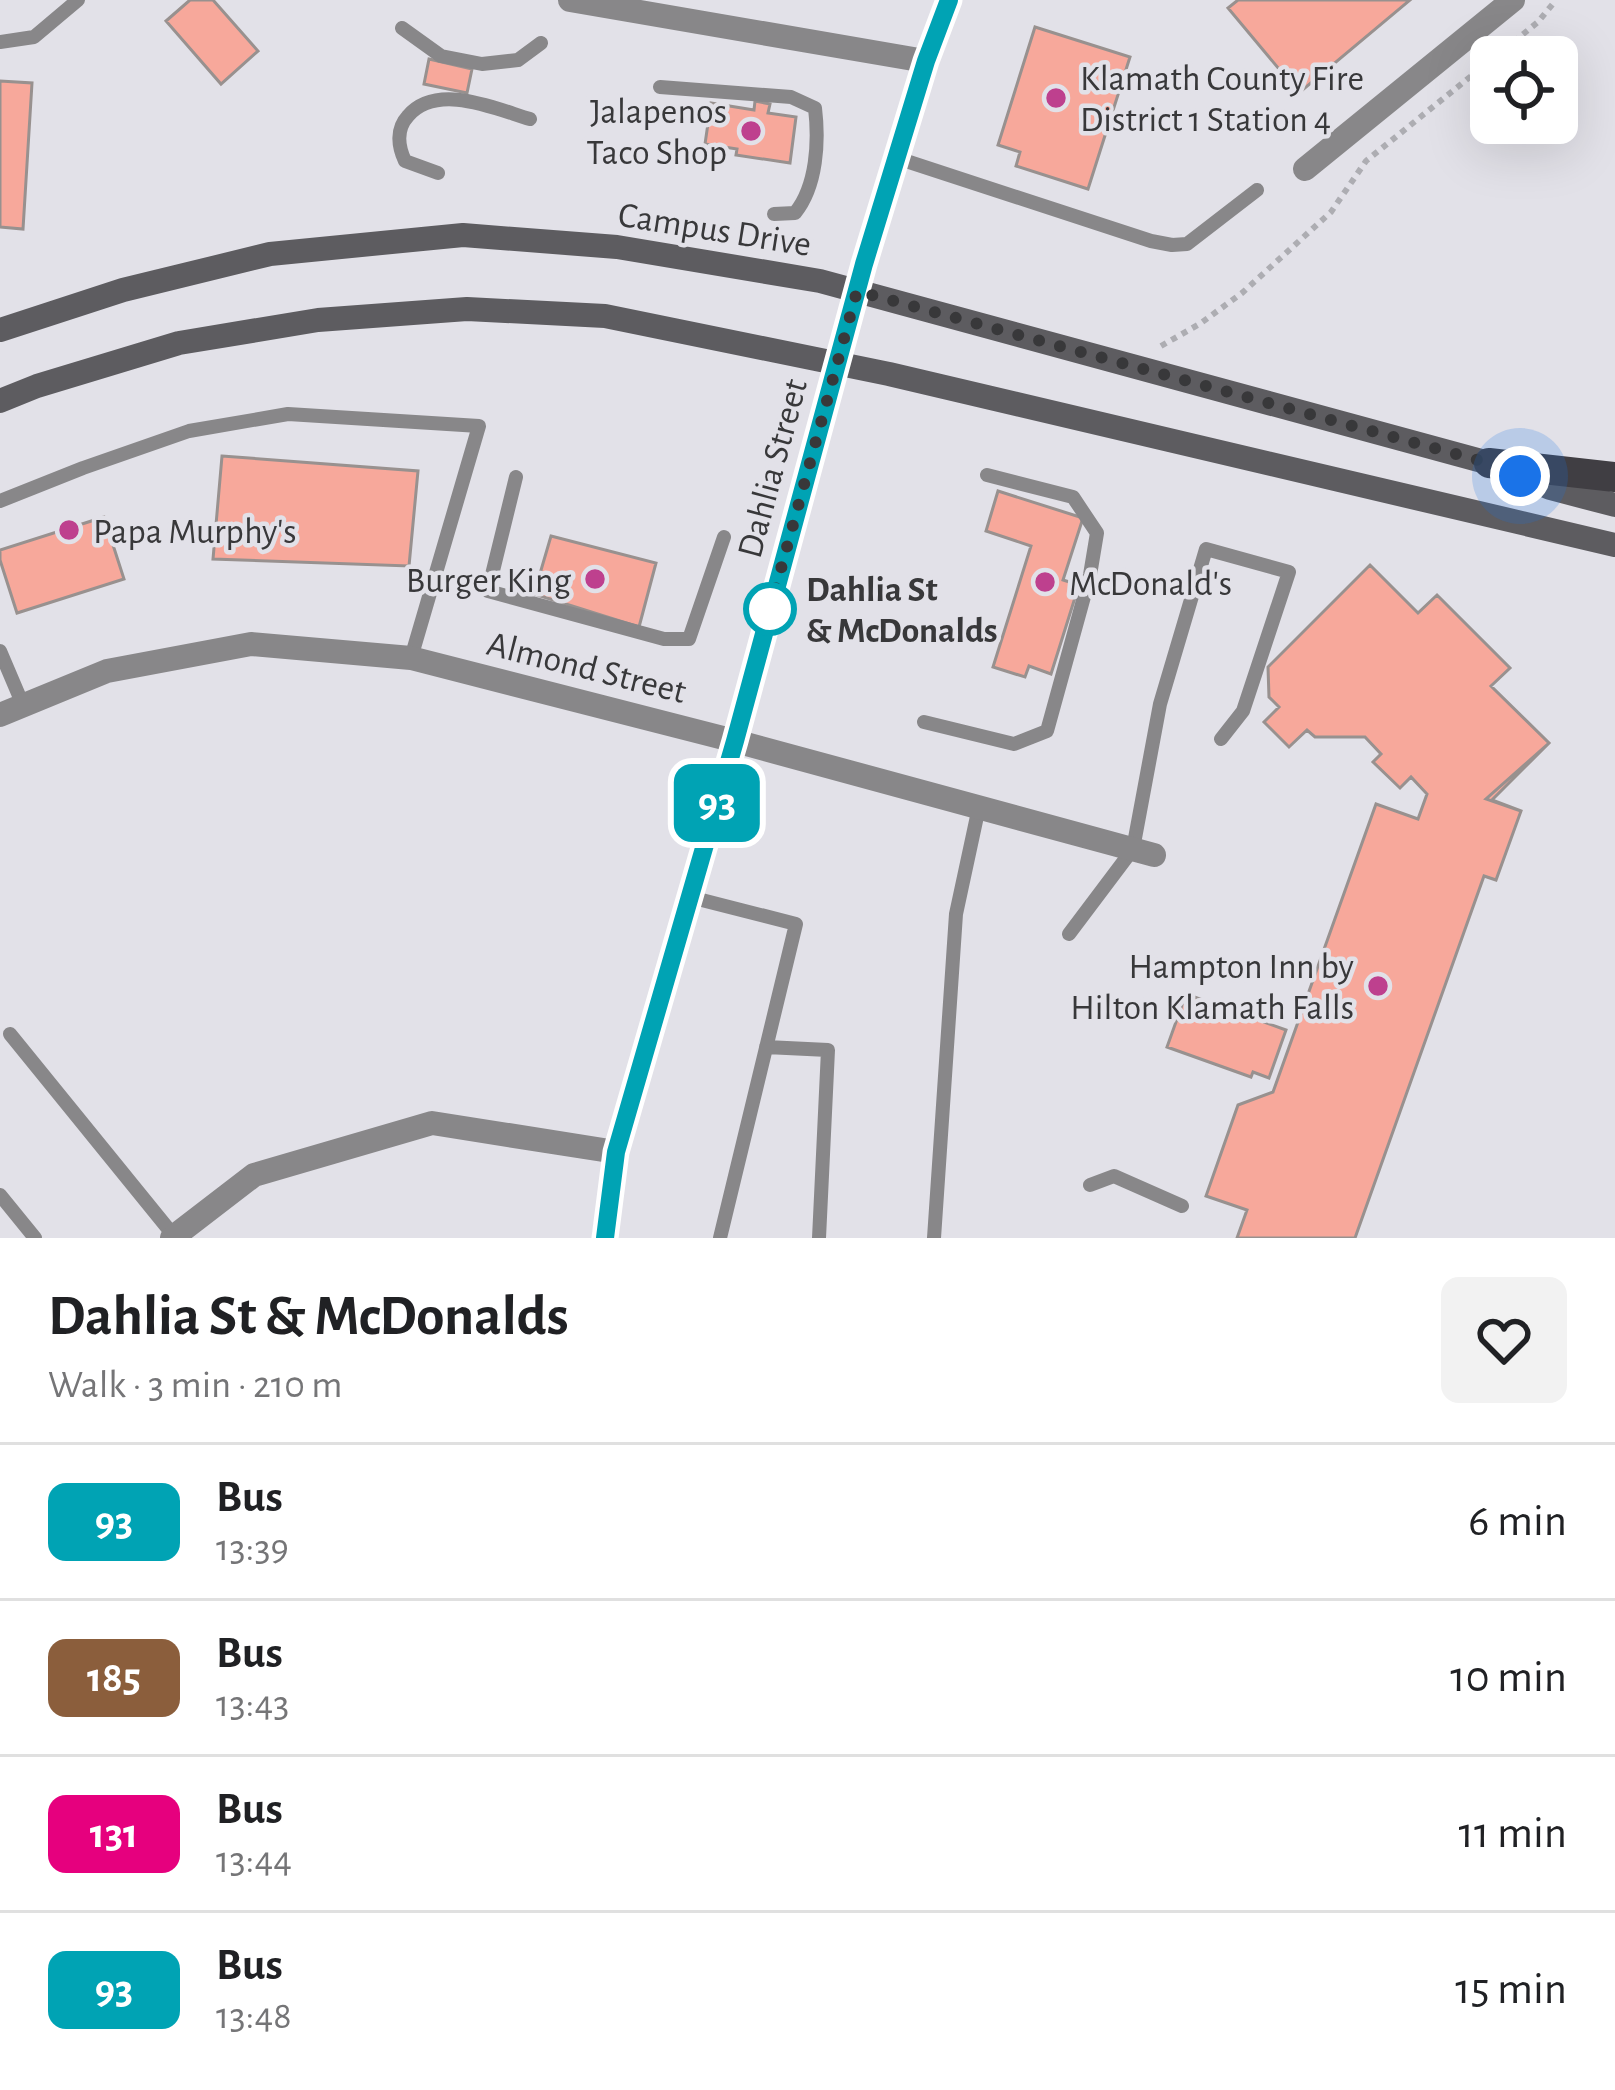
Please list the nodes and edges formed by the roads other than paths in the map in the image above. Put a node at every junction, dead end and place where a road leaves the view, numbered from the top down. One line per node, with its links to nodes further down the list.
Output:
1 (77, 0): 7 (lane)
2 (570, 0): 5 (street)
3 (949, 0): 9 (street, Dahlia Street)
4 (1514, 0): 13 (street)
5 (669, 8): 9 (street)
6 (402, 28): 8 (lane)
7 (0, 42)
8 (541, 43)
9 (926, 61): 12 (street, Dahlia Street)
10 (660, 87): 16 (lane)
11 (530, 119): 14 (lane)
12 (897, 158): 15 (lane); 17 (street, Dahlia Street)
13 (1305, 169)
14 (438, 173)
15 (1257, 190)
16 (774, 214)
17 (857, 291): 18 (street, Campus Drive); 19 (street, Dahlia Street); 21 (street, Campus Drive)
18 (0, 330)
19 (837, 363): 20 (street); 28 (street); 34 (street, Dahlia Street)
20 (0, 401)
21 (1489, 463): 24 (main road); 26 (street, Campus Drive)
22 (987, 476): 32 (lane)
23 (516, 477): 27 (lane)
24 (1615, 477)
25 (0, 501): 30 (lane)
26 (1615, 505)
27 (724, 537)
28 (1615, 545)
29 (0, 651): 31 (lane)
30 (411, 658): 31 (street, Almond Street); 34 (street, Almond Street)
31 (12, 710)
32 (924, 722)
33 (1221, 739): 36 (lane)
34 (735, 741): 35 (street, Almond Street); 37 (street, Dahlia Street)
35 (979, 808): 36 (street, Almond Street); 50 (lane)
36 (1143, 852): 38 (lane)
37 (690, 897): 40 (lane); 41 (street, Dahlia Street)
38 (1069, 934)
39 (10, 1034): 45 (lane)
40 (766, 1047): 48 (lane); 49 (lane)
41 (616, 1152): 45 (street); 47 (street, Dahlia Street)
42 (1090, 1185): 44 (lane)
43 (0, 1195): 46 (lane)
44 (1182, 1206)
45 (173, 1237)
46 (35, 1238)
47 (604, 1238)
48 (720, 1238)
49 (819, 1238)
50 (934, 1238)

